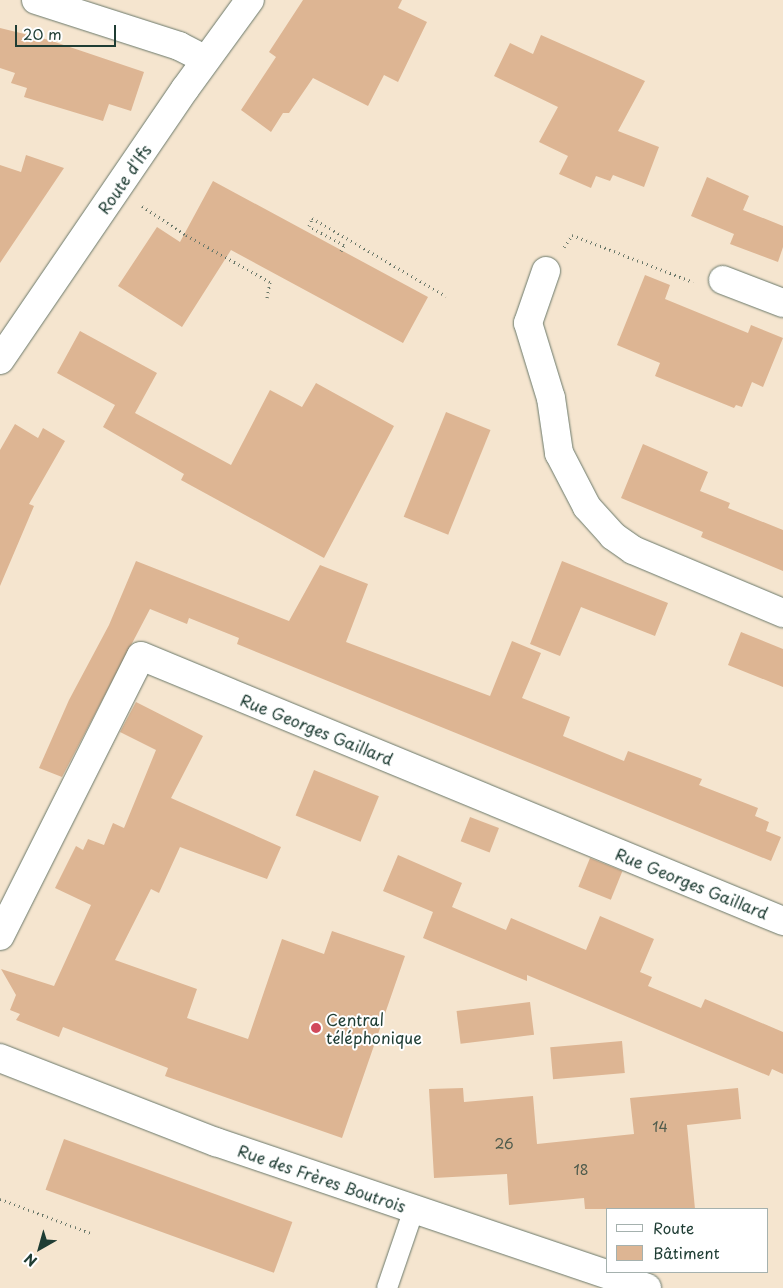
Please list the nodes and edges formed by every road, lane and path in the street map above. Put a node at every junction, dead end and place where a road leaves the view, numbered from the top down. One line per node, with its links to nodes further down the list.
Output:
1 (36, 0): 3 (street)
2 (250, 0): 4 (street, Route d'Ifs)
3 (83, 7): 4 (street)
4 (206, 60): 5 (street, Route d'Ifs)
5 (117, 188): 10 (path); 12 (street, Route d'Ifs)
6 (341, 250): 9 (path)
7 (546, 271): 8 (path); 13 (street)
8 (722, 280): 11 (street)
9 (446, 296)
10 (267, 298)
11 (783, 303)
12 (0, 360)
13 (783, 613)
14 (783, 921): 15 (street, Rue Georges Gaillard)
15 (0, 936)
16 (0, 1058): 18 (street, Rue des Frères Boutrois)
17 (0, 1199): 19 (path)
18 (414, 1209): 20 (lane); 21 (street, Rue des Frères Boutrois)
19 (93, 1234)
20 (387, 1288)
21 (647, 1288)

